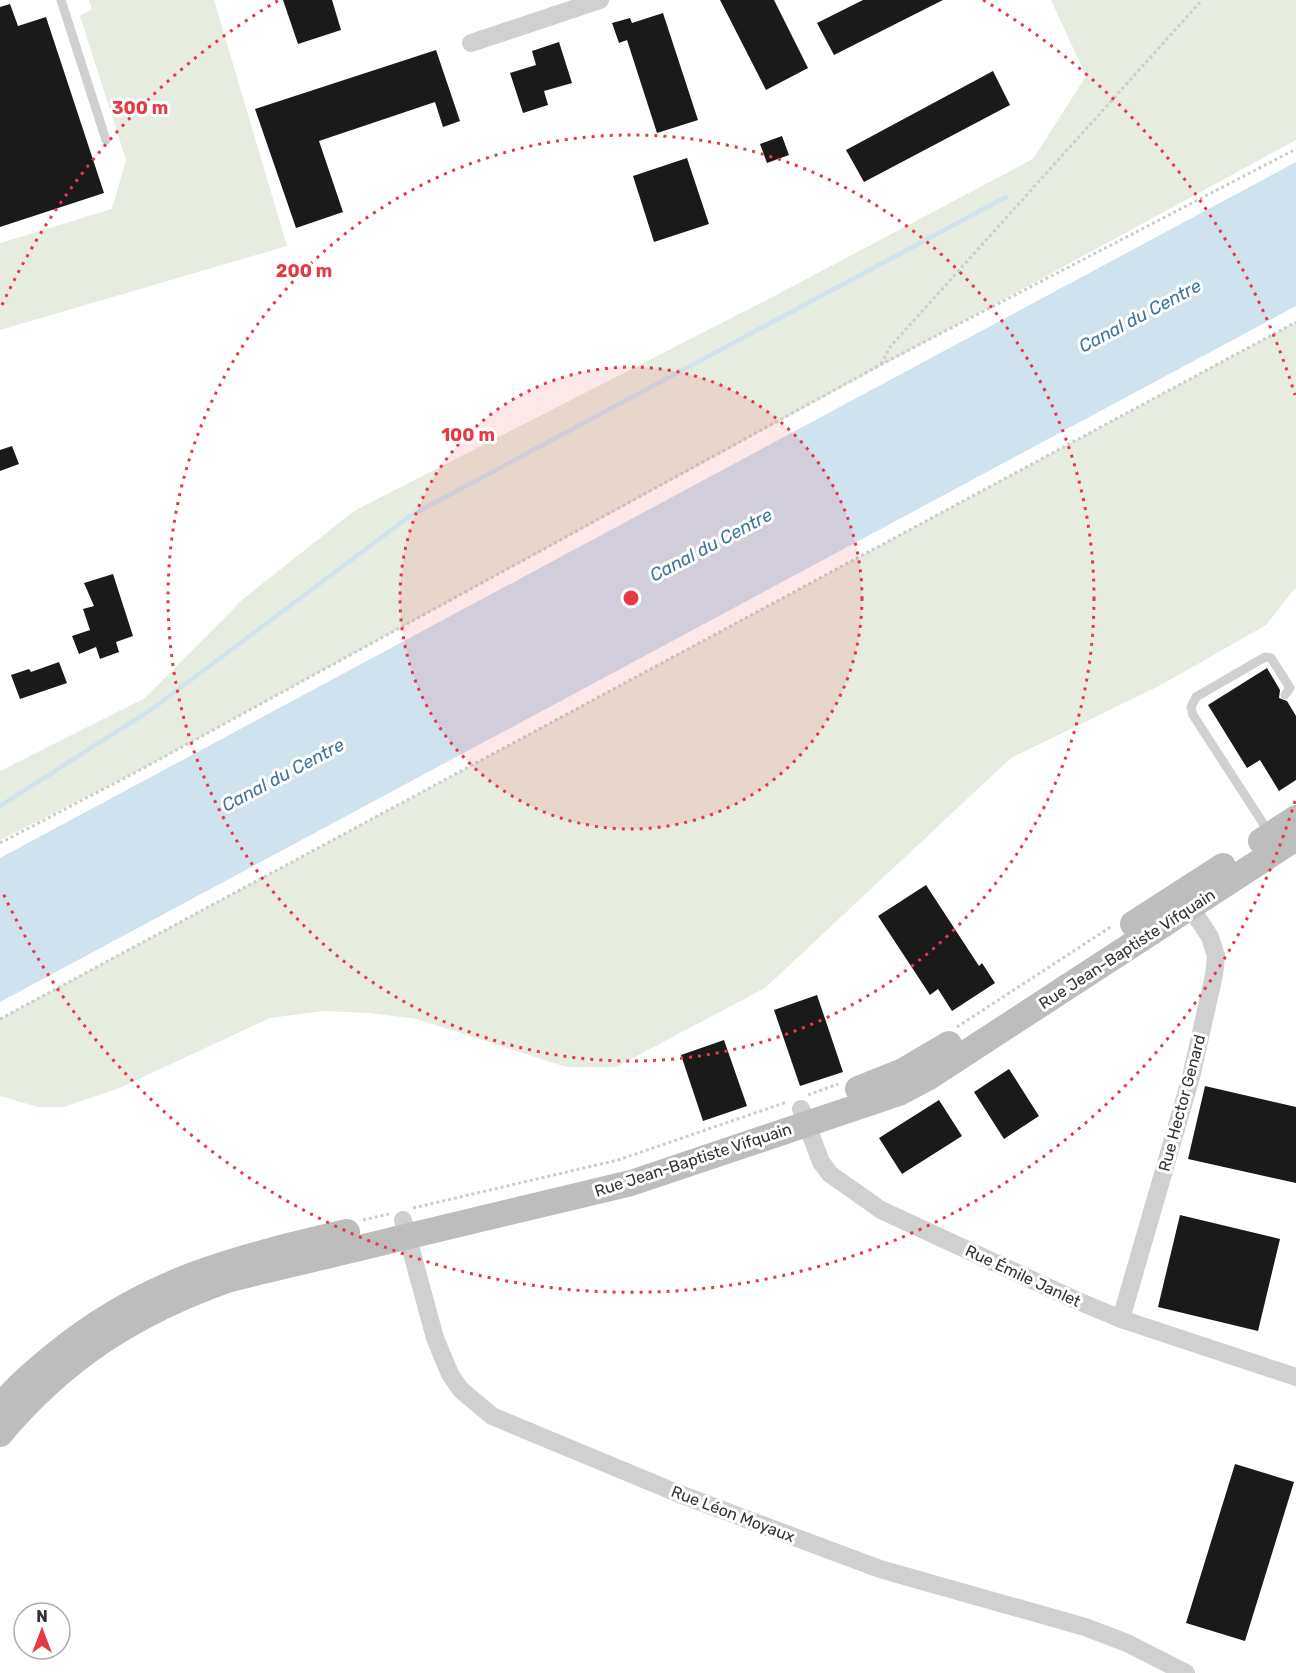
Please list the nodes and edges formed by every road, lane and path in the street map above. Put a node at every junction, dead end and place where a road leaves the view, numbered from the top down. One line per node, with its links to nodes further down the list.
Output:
1 (61, 0): 6 (lane)
2 (600, 0): 4 (street)
3 (1202, 0): 9 (path)
4 (555, 7): 5 (street)
5 (471, 43)
6 (106, 140)
7 (1296, 149): 9 (path)
8 (1296, 321): 17 (path)
9 (880, 365): 14 (path)
10 (1285, 695): 12 (lane)
11 (1296, 818): 12 (street, Rue Jean-Baptiste Vifquain)
12 (1270, 835): 15 (street, Rue Jean-Baptiste Vifquain)
13 (1296, 838): 15 (street, Rue Jean-Baptiste Vifquain)
14 (0, 843)
15 (1186, 900): 20 (street, Rue Jean-Baptiste Vifquain); 23 (street, Rue Hector Genard)
16 (1114, 925): 18 (path)
17 (0, 1019)
18 (951, 1031)
19 (847, 1082): 20 (path)
20 (801, 1107): 21 (path); 21 (street, Rue Jean-Baptiste Vifquain); 23 (street, Rue Émile Janlet)
21 (403, 1219): 22 (path); 25 (street, Rue Jean-Baptiste Vifquain); 26 (street, Rue Jean-Baptiste Vifquain); 27 (street, Rue Léon Moyaux)
22 (356, 1221)
23 (1122, 1319): 24 (street, Rue Émile Janlet)
24 (1296, 1377)
25 (0, 1406)
26 (0, 1434)
27 (1186, 1673)

